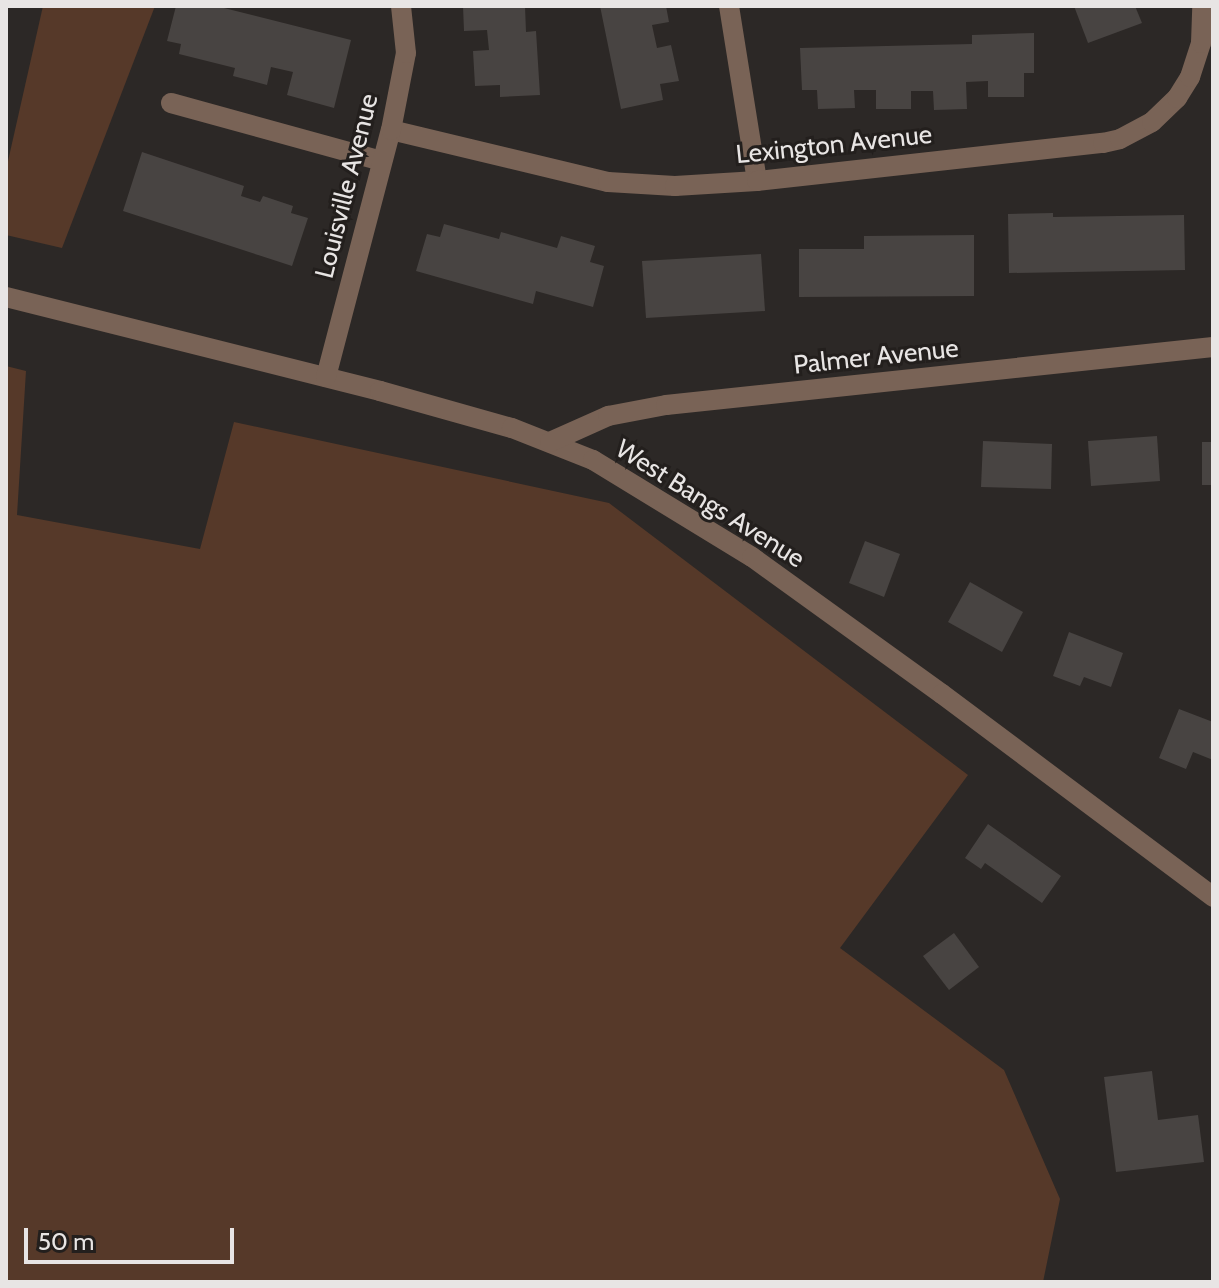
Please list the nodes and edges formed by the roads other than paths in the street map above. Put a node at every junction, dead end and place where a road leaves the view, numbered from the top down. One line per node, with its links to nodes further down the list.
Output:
1 (401, 6): 5 (street, Louisville Avenue)
2 (729, 6): 7 (street)
3 (1202, 6): 7 (street, Lexington Avenue)
4 (171, 103): 6 (street)
5 (391, 130): 6 (street, Louisville Avenue); 7 (street, Lexington Avenue)
6 (382, 161): 10 (street, Louisville Avenue)
7 (757, 181)
8 (8, 298): 10 (street, West Bangs Avenue)
9 (1213, 347): 11 (street, Palmer Avenue)
10 (326, 377): 11 (street, West Bangs Avenue)
11 (550, 442): 12 (street, West Bangs Avenue)
12 (1213, 897)

